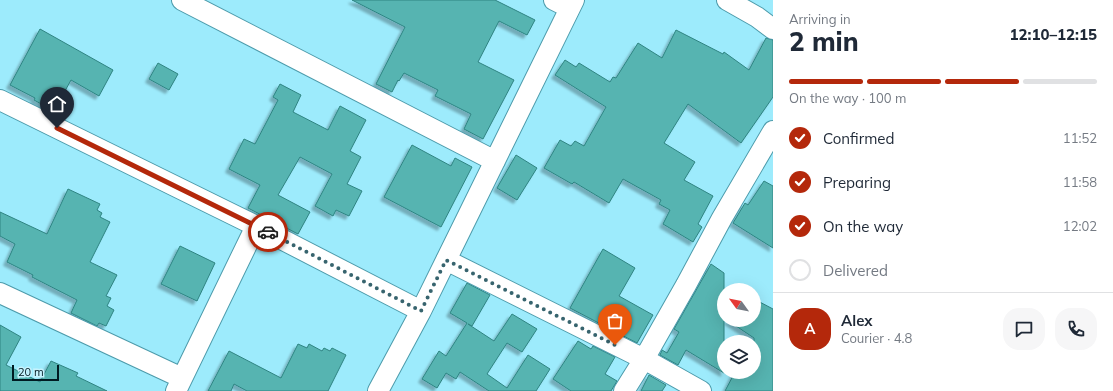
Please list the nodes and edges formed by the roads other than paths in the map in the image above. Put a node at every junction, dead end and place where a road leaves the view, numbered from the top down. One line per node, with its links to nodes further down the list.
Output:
1 (182, 0): 7 (street)
2 (727, 0): 4 (street)
3 (566, 3): 7 (street)
4 (773, 29)
5 (0, 100): 8 (street)
6 (773, 131): 12 (street)
7 (495, 161): 9 (street)
8 (256, 226): 11 (street); 13 (street)
9 (446, 260): 11 (street); 12 (street)
10 (0, 293): 13 (street)
11 (421, 311): 14 (street)
12 (644, 359): 15 (street); 16 (street)
13 (179, 384)
14 (378, 391)
15 (624, 391)
16 (701, 391)

